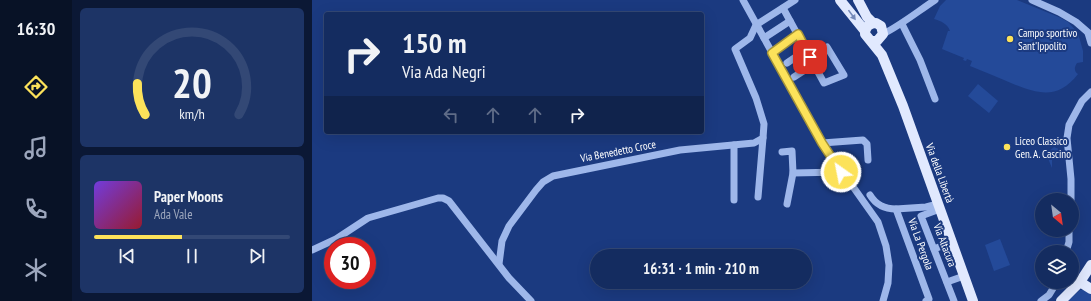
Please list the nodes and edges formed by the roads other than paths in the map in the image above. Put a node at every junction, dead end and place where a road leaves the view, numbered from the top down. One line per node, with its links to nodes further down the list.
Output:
1 (743, 0): 9 (street)
2 (795, 0): 7 (street)
3 (840, 0): 11 (main road, one-way to 11)
4 (858, 0): 11 (main road, Via della Libertà)
5 (935, 0): 10 (street)
6 (1032, 0): 13 (street)
7 (783, 8): 8 (street); 9 (street)
8 (790, 21): 12 (street); 14 (street)
9 (756, 25): 14 (street); 23 (street)
10 (900, 25): 11 (street); 22 (street)
11 (877, 33): 35 (main road, Via della Libertà)
12 (798, 34): 16 (street); 17 (street)
13 (1090, 34): 15 (street)
14 (764, 38): 17 (street)
15 (1091, 43)
16 (806, 50): 18 (street); 19 (street)
17 (772, 53): 24 (street)
18 (812, 60): 18 (street); 20 (street)
19 (787, 63)
20 (794, 77)
21 (1091, 92): 30 (street)
22 (935, 99)
23 (763, 138): 25 (street, Via Benedetto Croce); 32 (street)
24 (822, 143): 27 (street); 28 (street)
25 (734, 145): 33 (street); 40 (street, Via Benedetto Croce)
26 (782, 152): 29 (street)
27 (868, 160)
28 (841, 172): 29 (street); 48 (street)
29 (793, 173): 34 (street)
30 (1071, 193)
31 (870, 195): 36 (street)
32 (758, 197)
33 (734, 200)
34 (787, 204)
35 (939, 206): 36 (street, Via La Pergola); 37 (main road, Via della Libertà); 38 (street, Via Altacura)
36 (896, 209): 49 (street, Via La Pergola)
37 (952, 242): 38 (street); 42 (main road, Via della Libertà)
38 (934, 249): 43 (street, Via Altacura)
39 (312, 250): 40 (street)
40 (498, 264): 47 (street)
41 (1091, 264): 44 (main road)
42 (964, 276): 43 (street); 51 (main road, Via della Libertà)
43 (947, 282): 50 (street, Via Altacura)
44 (1080, 282): 46 (main road); 53 (main road)
45 (1053, 289): 52 (street)
46 (1091, 289)
47 (531, 301)
48 (883, 301)
49 (926, 301)
50 (954, 301)
51 (973, 301)
52 (1041, 301)
53 (1061, 301)

